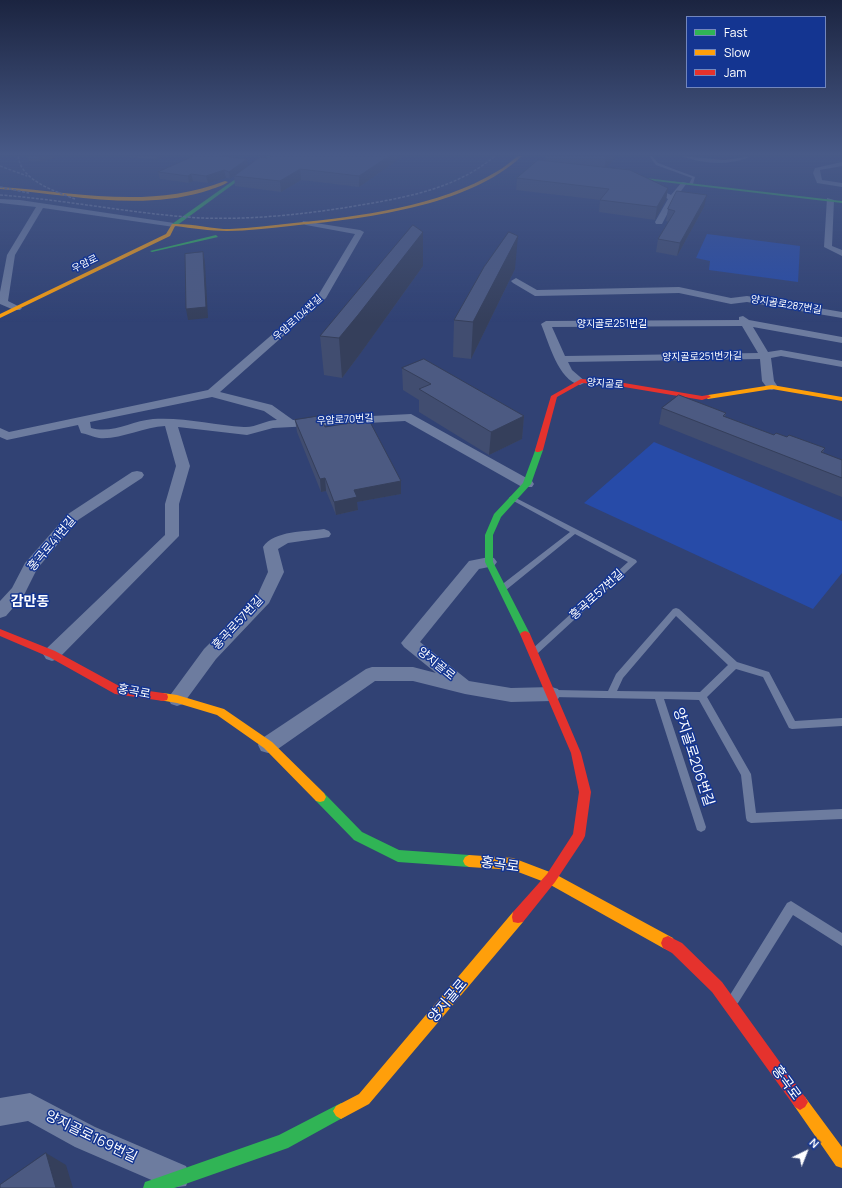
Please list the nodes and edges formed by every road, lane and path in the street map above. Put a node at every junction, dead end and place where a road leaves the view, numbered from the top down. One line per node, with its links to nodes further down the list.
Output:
1 (37, 211): 17 (street)
2 (84, 211): 11 (street)
3 (183, 211): 11 (main road)
4 (193, 211): 11 (main road)
5 (357, 211): 11 (main road)
6 (377, 211): 10 (main road)
7 (665, 211): 9 (street)
8 (830, 211): 13 (street)
9 (659, 222)
10 (306, 223): 12 (main road); 27 (street, 우암로104번길)
11 (174, 225): 12 (main road); 14 (main road, 우암로)
12 (248, 229): 14 (main road)
13 (842, 253)
14 (112, 262): 17 (main road, 우암로)
15 (516, 281): 16 (street)
16 (731, 301): 18 (street, 양지골로287번길); 20 (street)
17 (17, 308): 19 (main road, 우암로)
18 (842, 315)
19 (0, 316)
20 (747, 324): 21 (street, 양지골로251번길); 22 (street); 23 (street, 양지골로251번길)
21 (842, 340)
22 (765, 356): 23 (street, 양지골로251번가길); 24 (street, 양지골로251번가길); 26 (street)
23 (561, 359): 25 (street, 양지골로251번길)
24 (842, 364)
25 (580, 382): 26 (main road, 양지골로); 34 (main road, 양지골로)
26 (772, 387): 28 (main road, 양지골로)
27 (212, 393): 29 (street); 31 (street)
28 (842, 399)
29 (83, 420): 30 (street); 32 (street)
30 (170, 422): 31 (street); 43 (street)
31 (290, 424): 34 (street, 우암로70번길)
32 (2, 436)
33 (137, 474): 40 (street, 홍곡로41번길)
34 (527, 484): 35 (main road, 양지골로)
35 (512, 498): 36 (lane); 38 (main road, 양지골로)
36 (575, 531): 39 (lane); 42 (lane, 홍곡로57번길)
37 (324, 534): 50 (street, 홍곡로57번길)
38 (489, 562): 39 (main road, 양지골로); 45 (street, 양지골로)
39 (503, 588): 42 (main road, 양지골로)
40 (0, 612)
41 (0, 632): 43 (main road, 홍곡로)
42 (534, 653): 46 (main road, 양지골로)
43 (52, 654): 50 (main road, 홍곡로)
44 (734, 665): 47 (lane); 49 (lane); 51 (lane)
45 (465, 687): 46 (street, 양지골로); 52 (street)
46 (552, 694): 47 (lane, 양지골로206번길); 55 (main road, 양지골로)
47 (611, 695): 48 (lane, 양지골로206번길)
48 (658, 695): 49 (lane, 양지골로206번길); 54 (lane, 양지골로206번길)
49 (702, 696): 53 (lane)
50 (177, 699): 52 (main road, 홍곡로)
51 (842, 722)
52 (268, 745): 55 (main road, 홍곡로)
53 (842, 814)
54 (701, 827)
55 (551, 878): 57 (main road, 홍곡로); 60 (main road, 양지골로)
56 (842, 940): 57 (lane)
57 (730, 1006): 59 (main road, 홍곡로)
58 (0, 1112): 60 (street, 양지골로169번길)
59 (841, 1156)
60 (180, 1178): 61 (main road, 양지골로)
61 (152, 1188)

